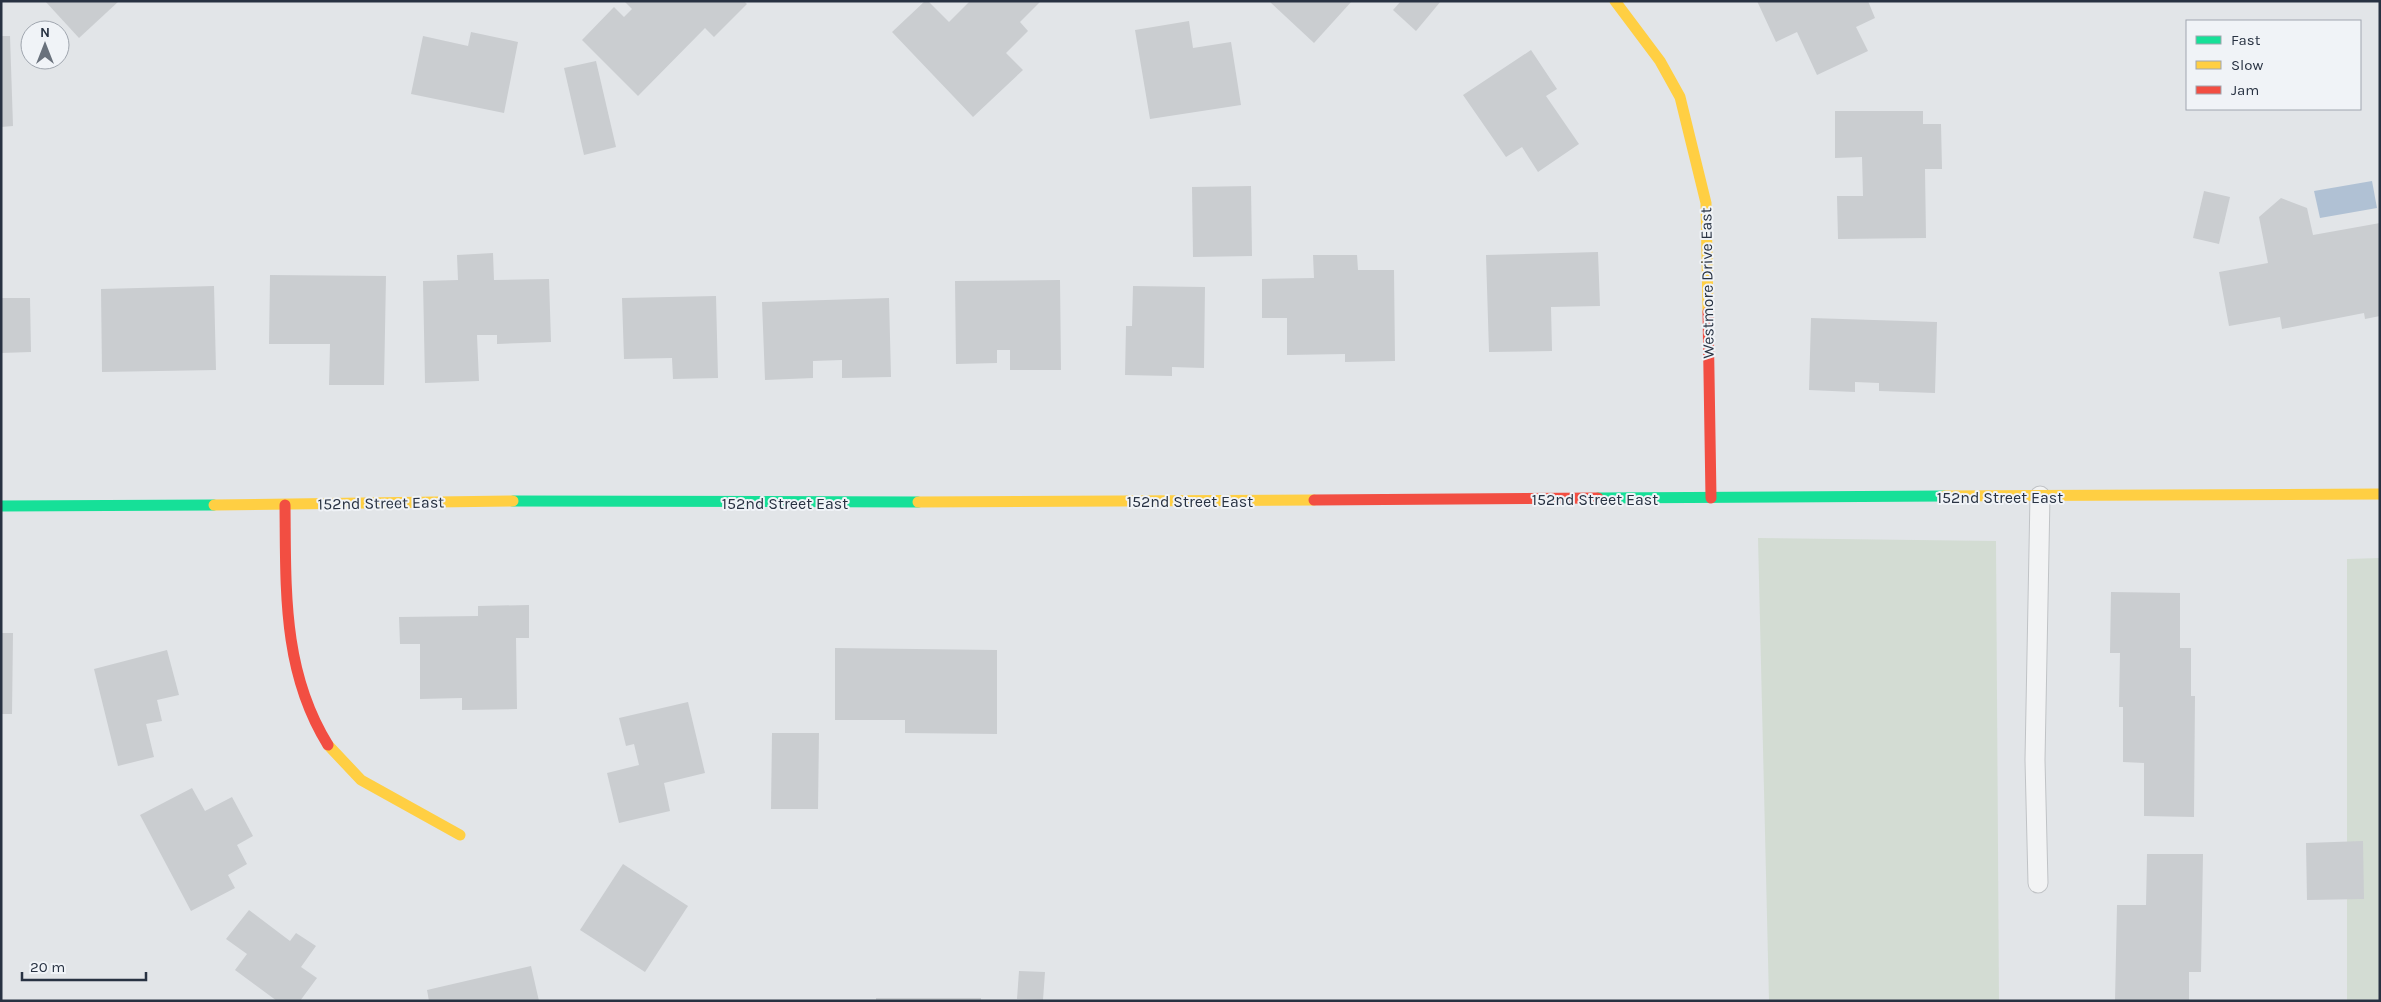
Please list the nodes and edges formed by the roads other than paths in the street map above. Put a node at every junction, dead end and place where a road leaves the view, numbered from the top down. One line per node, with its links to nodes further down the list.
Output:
1 (1616, 1): 4 (main road, Westmore Drive East)
2 (2380, 494): 3 (main road, 152nd Street East)
3 (2040, 496): 4 (main road, 152nd Street East); 8 (lane)
4 (1711, 498): 5 (main road, 152nd Street East)
5 (285, 505): 6 (main road, 152nd Street East); 7 (main road)
6 (1, 506)
7 (460, 835)
8 (2038, 883)

